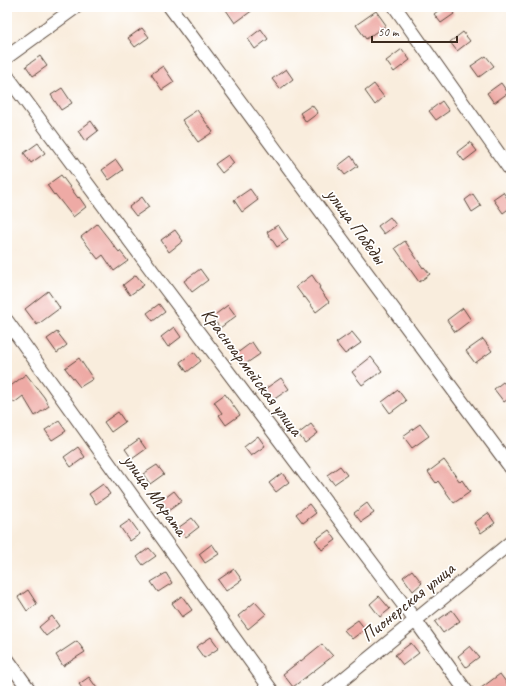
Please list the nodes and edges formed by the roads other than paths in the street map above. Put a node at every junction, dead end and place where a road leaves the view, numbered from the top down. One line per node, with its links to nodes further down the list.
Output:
1 (76, 7): 4 (street)
2 (170, 7): 8 (street, улица Победы)
3 (395, 7): 6 (street)
4 (7, 57)
5 (7, 76): 10 (street, Красноармейская улица)
6 (511, 171)
7 (7, 321): 13 (street, улица Марата)
8 (511, 468)
9 (511, 542): 10 (street, Пионерская улица)
10 (415, 620): 14 (street, Пионерская улица); 15 (street, Красноармейская улица)
11 (7, 659): 12 (street)
12 (30, 691)
13 (272, 691)
14 (329, 691)
15 (466, 691)

